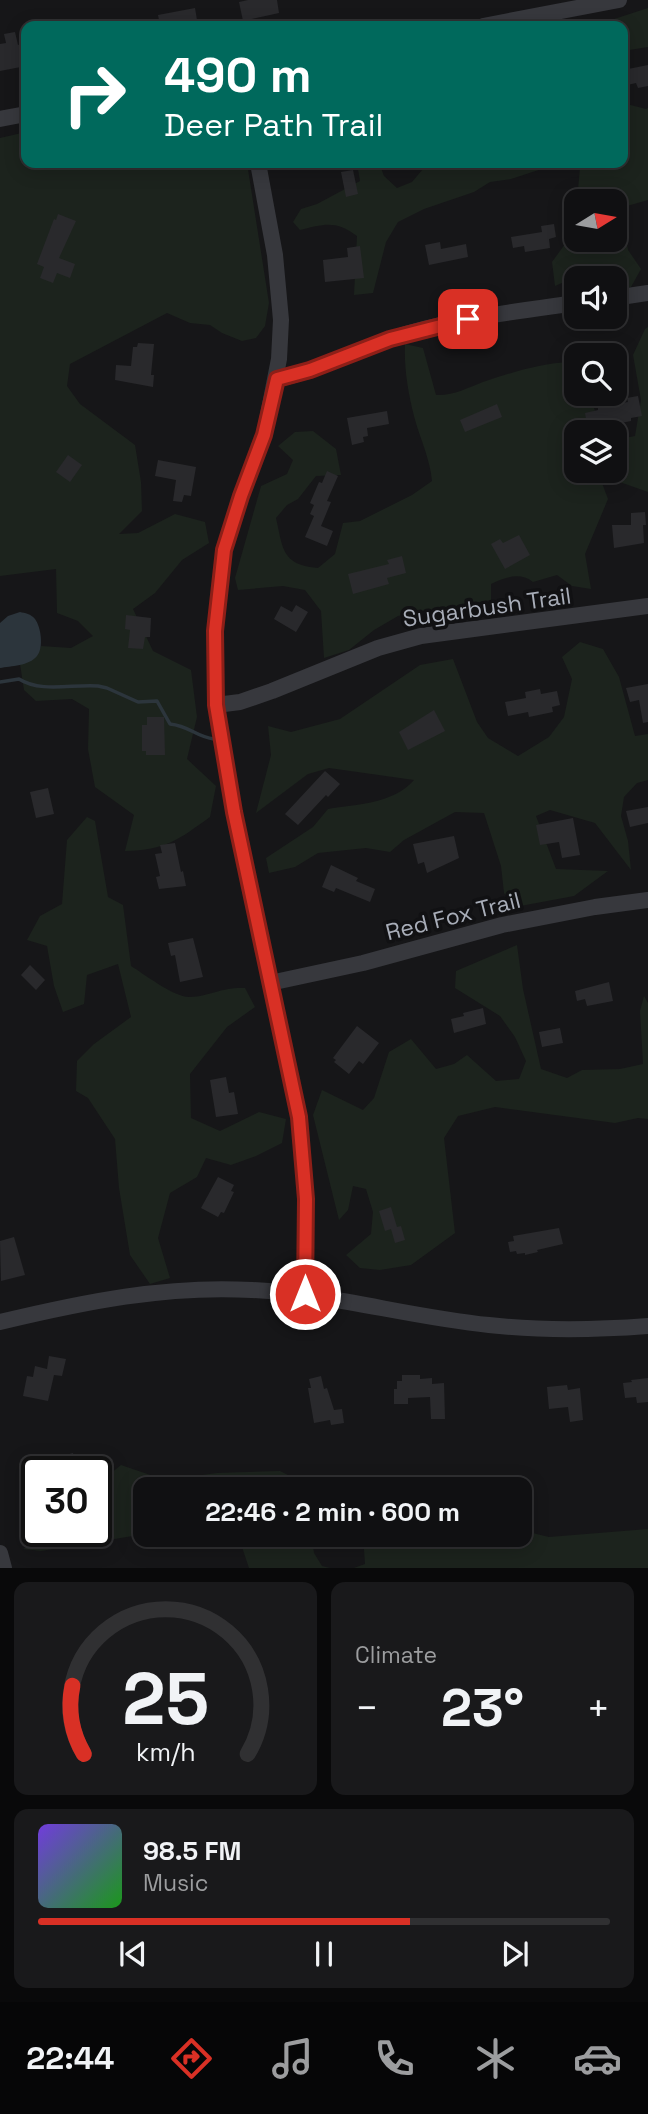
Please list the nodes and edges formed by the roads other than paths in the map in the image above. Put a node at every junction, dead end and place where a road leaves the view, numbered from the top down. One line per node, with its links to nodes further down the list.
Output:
1 (619, 0): 2 (street)
2 (509, 21)
3 (21, 115): 4 (street)
4 (0, 119)
5 (259, 168): 9 (street)
6 (648, 293): 7 (street)
7 (627, 296)
8 (564, 305): 9 (street)
9 (277, 379): 11 (street)
10 (648, 606): 11 (street, Sugarbush Trail)
11 (216, 705): 13 (street)
12 (648, 900): 13 (street, Red Fox Trail)
13 (270, 984): 14 (street)
14 (305, 1294): 15 (street); 16 (street)
15 (0, 1322)
16 (648, 1326)
17 (0, 1553): 18 (street)
18 (4, 1568)

